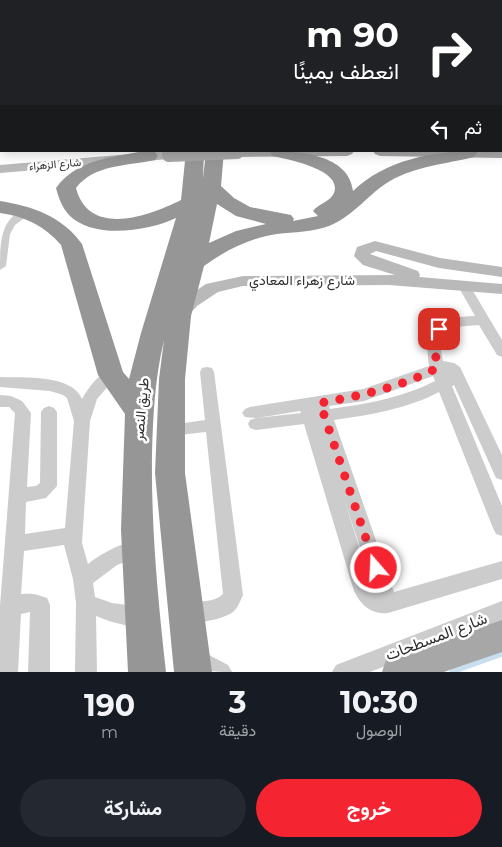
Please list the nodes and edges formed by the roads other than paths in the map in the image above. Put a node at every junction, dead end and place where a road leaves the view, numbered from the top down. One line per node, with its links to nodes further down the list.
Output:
1 (109, 152): 9 (main road, شارع الزهراء)
2 (195, 152): 11 (highway, طريق النصر)
3 (226, 152): 4 (main road); 7 (main road, bridge); 11 (highway, طريق النصر)
4 (278, 152): 11 (highway)
5 (468, 152): 6 (main road); 15 (highway)
6 (502, 153)
7 (169, 155): 8 (main road, شارع الزهراء)
8 (149, 156): 10 (main road, شارع الزهراء); 11 (highway)
9 (0, 162)
10 (0, 169)
11 (200, 195): 15 (highway, طريق النصر); 30 (highway, طريق النصر)
12 (0, 207): 13 (highway)
13 (26, 212): 14 (street); 26 (highway)
14 (1, 232): 16 (street)
15 (194, 262): 21 (highway, طريق النصر)
16 (0, 266)
17 (502, 272): 18 (main road, شارع زهراء المعادي)
18 (438, 283): 19 (main road, شارع زهراء المعادي); 21 (main road, شارع زهراء المعادي)
19 (464, 286): 20 (main road, شارع زهراء المعادي); 22 (street)
20 (502, 289)
21 (178, 316): 36 (highway, طريق النصر)
22 (483, 320): 23 (street); 24 (street)
23 (502, 352)
24 (437, 368): 27 (street); 31 (street)
25 (207, 372): 35 (street)
26 (111, 375): 30 (highway); 34 (street)
27 (451, 380): 31 (street); 37 (street); 38 (street)
28 (0, 382): 34 (street)
29 (0, 401): 39 (street)
30 (138, 410): 43 (highway, طريق النصر)
31 (315, 410): 33 (street); 44 (street)
32 (49, 412): 39 (street)
33 (253, 418)
34 (82, 421): 41 (street)
35 (213, 425): 36 (street); 49 (street)
36 (170, 430): 49 (highway, طريق النصر)
37 (502, 473)
38 (494, 487): 40 (street)
39 (18, 496): 42 (street)
40 (502, 528)
41 (74, 535): 42 (street); 45 (street)
42 (15, 544): 47 (street)
43 (138, 550): 45 (street); 50 (highway, طريق النصر)
44 (502, 570)
45 (83, 579): 46 (street)
46 (86, 603): 50 (street); 55 (street)
47 (10, 606): 53 (street); 54 (street)
48 (502, 611): 58 (street, شارع المسطحات)
49 (185, 612): 52 (highway, طريق النصر)
50 (142, 617): 56 (highway, طريق النصر)
51 (502, 636): 59 (main road)
52 (191, 663): 57 (street)
53 (7, 672)
54 (39, 672)
55 (86, 672)
56 (148, 672)
57 (222, 672)
58 (343, 672)
59 (398, 672)

